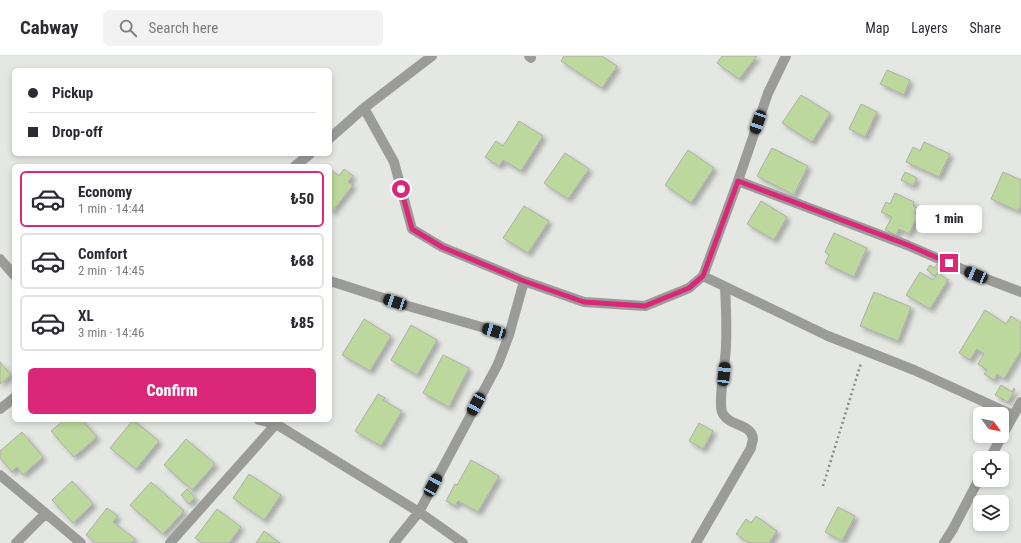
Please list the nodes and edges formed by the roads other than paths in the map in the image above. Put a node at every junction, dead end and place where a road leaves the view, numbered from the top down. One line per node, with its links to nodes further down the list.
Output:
1 (432, 56): 3 (street)
2 (786, 56): 7 (street)
3 (364, 108): 4 (street); 11 (street)
4 (332, 136)
5 (308, 156): 6 (street)
6 (298, 164)
7 (738, 181): 10 (street); 14 (street)
8 (0, 259): 9 (street)
9 (12, 273)
10 (703, 276): 11 (street); 13 (street)
11 (524, 281): 15 (street)
12 (332, 282): 15 (street)
13 (725, 287): 19 (street); 32 (street)
14 (1021, 292)
15 (509, 335): 25 (street)
16 (12, 400): 18 (street)
17 (1021, 402): 19 (street)
18 (0, 409)
19 (1013, 415): 21 (street)
20 (268, 422): 22 (street)
21 (1009, 423)
22 (276, 424): 25 (street); 27 (street)
23 (0, 475): 26 (street)
24 (975, 487): 33 (street)
25 (419, 512): 30 (street); 31 (street)
26 (45, 514): 28 (street); 29 (street)
27 (173, 542)
28 (16, 543)
29 (81, 543)
30 (394, 543)
31 (463, 543)
32 (696, 543)
33 (944, 543)

